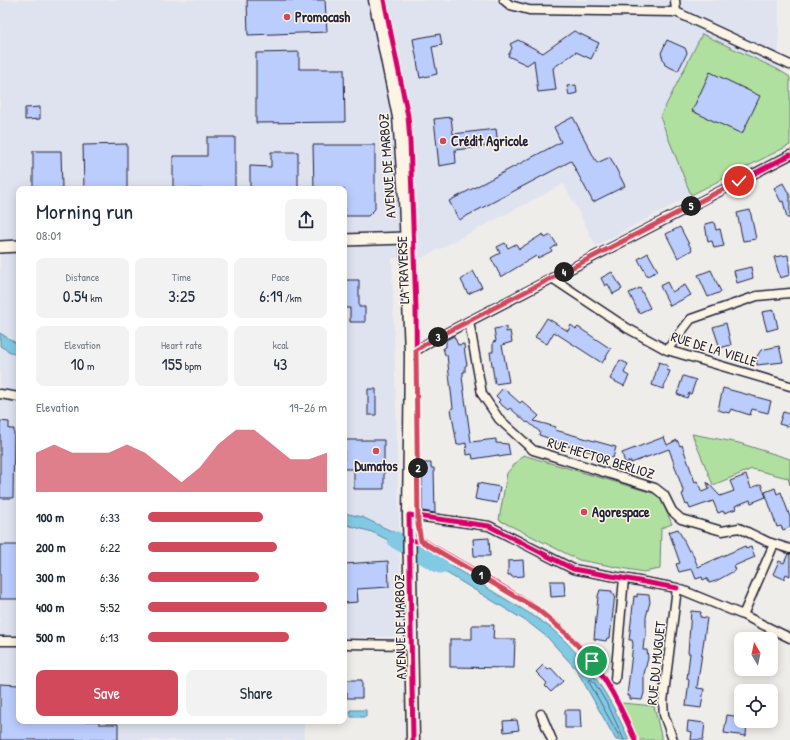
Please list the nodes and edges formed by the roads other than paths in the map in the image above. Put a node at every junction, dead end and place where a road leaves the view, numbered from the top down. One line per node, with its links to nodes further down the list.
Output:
1 (375, 0): 7 (main road, AVENUE DE MARBOZ)
2 (504, 0): 4 (street)
3 (675, 0): 4 (street)
4 (676, 12): 5 (street)
5 (790, 65)
6 (790, 155): 11 (street)
7 (406, 238): 8 (street); 15 (main road, AVENUE DE MARBOZ)
8 (347, 240)
9 (0, 246): 10 (street)
10 (16, 246)
11 (552, 278): 13 (street); 14 (street, RUE DE LA VIELLE)
12 (790, 293): 14 (street)
13 (469, 321): 15 (street); 20 (street, RUE HECTOR BERLIOZ)
14 (667, 350): 16 (street, RUE DE LA VIELLE)
15 (411, 354): 19 (main road, AVENUE DE MARBOZ)
16 (790, 386)
17 (0, 394): 18 (street)
18 (16, 397)
19 (410, 515): 22 (street); 29 (main road, AVENUE DE MARBOZ)
20 (774, 544): 21 (street, RUE HECTOR BERLIOZ); 24 (street)
21 (790, 549)
22 (624, 578): 23 (street); 30 (street)
23 (678, 588): 24 (street); 34 (street, RUE DU MUGUET)
24 (743, 615): 25 (street)
25 (790, 638)
26 (0, 641): 27 (street)
27 (16, 641)
28 (347, 644): 29 (street)
29 (412, 644): 32 (main road, AVENUE DE MARBOZ)
30 (615, 679)
31 (541, 714): 33 (street)
32 (413, 740)
33 (552, 740)
34 (673, 740)

